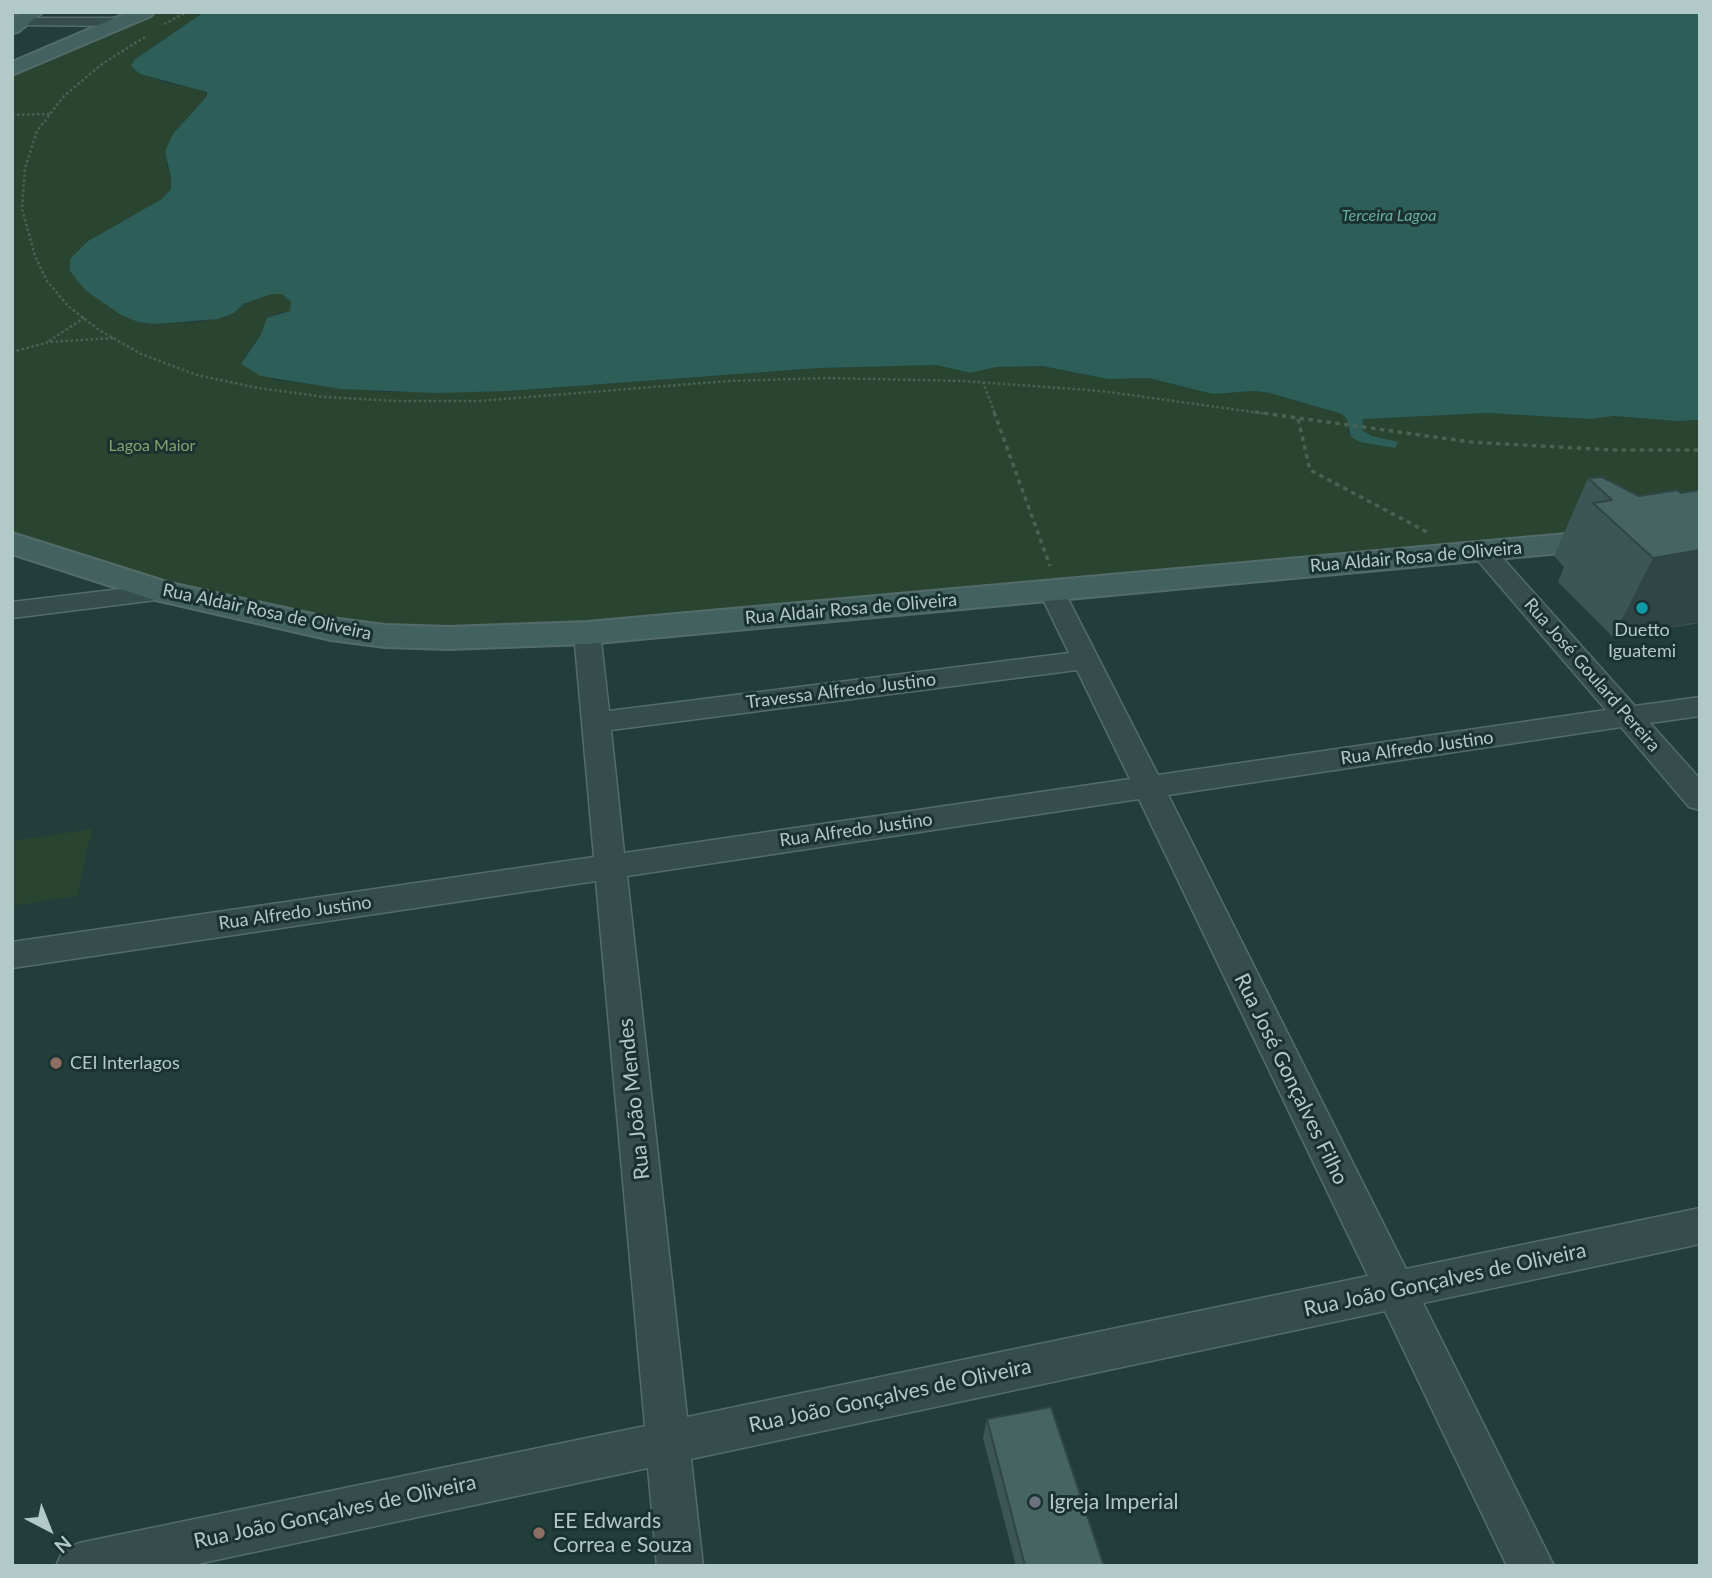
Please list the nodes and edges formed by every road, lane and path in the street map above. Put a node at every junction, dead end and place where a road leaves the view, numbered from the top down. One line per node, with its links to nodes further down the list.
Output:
1 (145, 12): 4 (street)
2 (187, 12): 5 (path)
3 (21, 17): 4 (street)
4 (122, 22): 7 (street)
5 (163, 25)
6 (153, 31): 8 (path)
7 (12, 69)
8 (51, 114): 9 (path); 10 (path)
9 (12, 115)
10 (84, 318): 11 (path); 12 (path)
11 (114, 338): 12 (path); 14 (path)
12 (49, 342): 13 (path)
13 (12, 352)
14 (984, 382): 15 (path); 20 (path)
15 (1298, 419): 16 (path); 19 (path)
16 (1700, 450)
17 (1700, 530): 19 (street, Rua Aldair Rosa de Oliveira)
18 (12, 543): 21 (street, Rua Aldair Rosa de Oliveira)
19 (1472, 552): 20 (street, Rua Aldair Rosa de Oliveira); 26 (street, Rua José Goulard Pereira)
20 (1052, 591): 23 (street, Rua Aldair Rosa de Oliveira); 24 (street, Rua José Gonçalves Filho)
21 (163, 592): 22 (street); 23 (street, Rua Aldair Rosa de Oliveira)
22 (12, 610)
23 (587, 633): 27 (street, Rua João Mendes)
24 (1086, 660): 27 (street, Travessa Alfredo Justino); 28 (street, Rua José Gonçalves Filho)
25 (1700, 706): 26 (street, Rua Alfredo Justino)
26 (1628, 717): 28 (street, Rua Alfredo Justino); 29 (street, Rua José Goulard Pereira)
27 (596, 722): 30 (street, Rua João Mendes)
28 (1148, 787): 30 (street, Rua Alfredo Justino); 33 (street, Rua José Gonçalves Filho)
29 (1700, 799)
30 (610, 867): 31 (street, Rua Alfredo Justino); 34 (street, Rua João Mendes)
31 (12, 955)
32 (1700, 1226): 33 (street, Rua João Gonçalves de Oliveira)
33 (1395, 1290): 34 (street, Rua João Gonçalves de Oliveira); 37 (street, Rua José Gonçalves Filho)
34 (668, 1443): 35 (street, Rua João Gonçalves de Oliveira); 36 (street, Rua João Mendes)
35 (79, 1566)
36 (680, 1566)
37 (1531, 1566)

